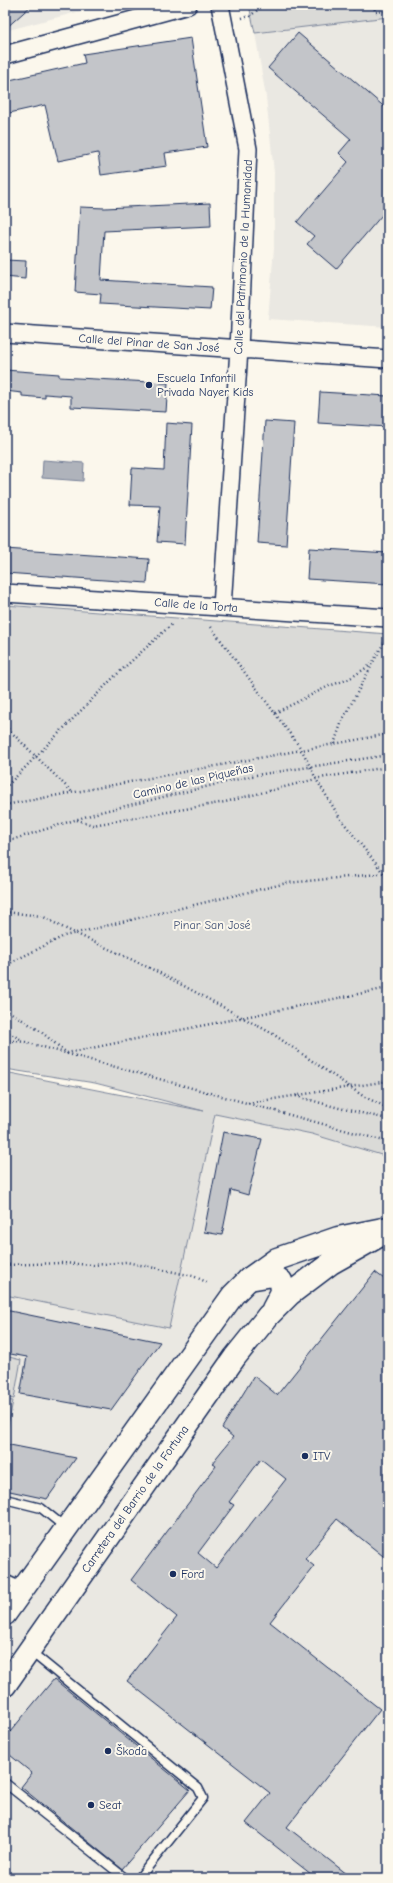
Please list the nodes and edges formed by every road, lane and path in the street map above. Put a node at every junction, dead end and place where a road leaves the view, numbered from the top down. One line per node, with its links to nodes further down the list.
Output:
1 (188, 5): 7 (street)
2 (220, 5): 9 (street, Calle del Patrimonio de la Humanidad)
3 (264, 5): 6 (path)
4 (374, 5): 5 (path)
5 (388, 10)
6 (242, 18)
7 (5, 55)
8 (5, 333): 9 (street, Calle del Pinar de San José)
9 (239, 349): 10 (street, Calle del Pinar de San José); 12 (street, Calle del Patrimonio de la Humanidad)
10 (388, 358)
11 (5, 593): 12 (street, Calle de la Torta)
12 (222, 607): 13 (street, Calle de la Torta)
13 (388, 618)
14 (172, 624): 24 (path)
15 (211, 627): 18 (path)
16 (386, 639): 17 (path)
17 (372, 664): 18 (path); 21 (path)
18 (275, 713): 22 (path)
19 (5, 726): 24 (path)
20 (388, 734): 21 (path, Camino de las Piqueñas)
21 (334, 744): 22 (path, Camino de las Piqueñas)
22 (302, 750): 25 (path); 29 (path, Camino de las Piqueñas)
23 (388, 755): 25 (path, Camino de las Piqueñas)
24 (35, 758): 28 (path); 29 (path)
25 (311, 767): 27 (path); 31 (path, Camino de las Piqueñas)
26 (388, 767): 27 (path)
27 (316, 779): 31 (path); 33 (path)
28 (5, 788)
29 (72, 792): 30 (path, Camino de las Piqueñas)
30 (5, 805)
31 (77, 820): 32 (path, Camino de las Piqueñas)
32 (5, 842)
33 (383, 873): 34 (path); 35 (path); 37 (path)
34 (388, 873)
35 (388, 879)
36 (5, 912): 37 (path)
37 (76, 933): 38 (path); 41 (path)
38 (5, 968)
39 (388, 988): 41 (path)
40 (5, 1009): 45 (path)
41 (244, 1018): 45 (path); 47 (path)
42 (5, 1031): 44 (path)
43 (5, 1040): 44 (path)
44 (25, 1042): 45 (path)
45 (67, 1053): 49 (path)
46 (388, 1081): 47 (path)
47 (350, 1087): 48 (path); 50 (path)
48 (295, 1095): 49 (path); 51 (path)
49 (245, 1103): 52 (path)
50 (388, 1108)
51 (388, 1119)
52 (388, 1142)
53 (388, 1228): 56 (main road)
54 (388, 1231): 58 (main road, Carretera del Barrio de la Fortuna)
55 (5, 1266): 57 (path)
56 (249, 1279): 58 (main road, Carretera del Barrio de la Fortuna); 60 (main road)
57 (209, 1283)
58 (268, 1316): 63 (main road, Carretera del Barrio de la Fortuna)
59 (5, 1499): 60 (lane)
60 (67, 1528): 61 (main road)
61 (15, 1583): 62 (main road)
62 (5, 1614)
63 (29, 1651): 64 (main road, Carretera del Barrio de la Fortuna); 67 (lane)
64 (5, 1685)
65 (5, 1782): 66 (lane)
66 (125, 1878)
67 (139, 1878)

